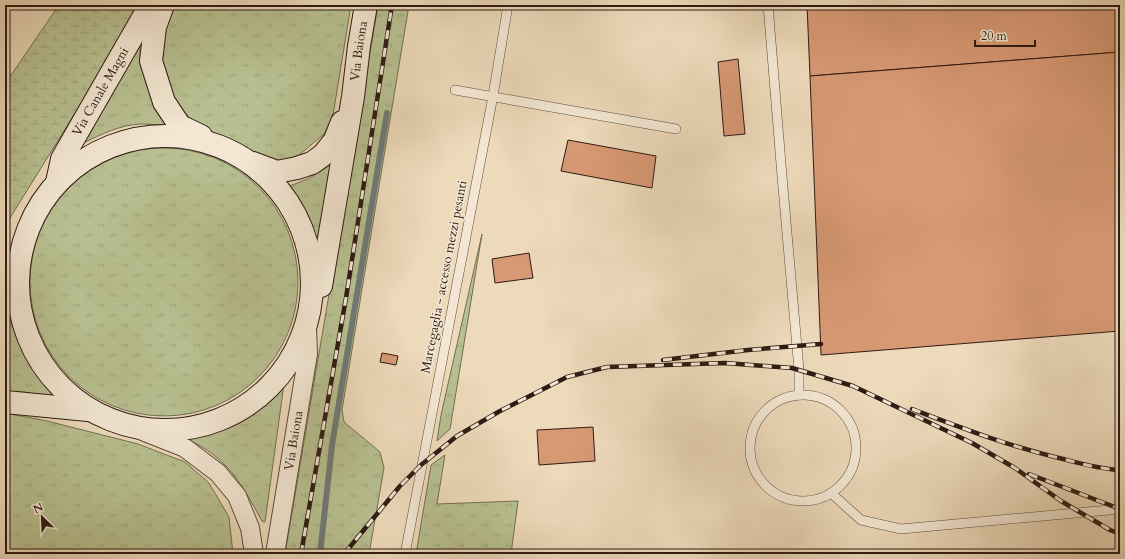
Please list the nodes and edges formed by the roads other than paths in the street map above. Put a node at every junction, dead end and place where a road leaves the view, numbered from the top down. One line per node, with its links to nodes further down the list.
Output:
1 (151, 5): 12 (main road, Via Canale Magni)
2 (163, 5): 10 (main road)
3 (366, 5): 8 (main road, Via Baiona)
4 (508, 5): 7 (lane, Marcegaglia - accesso mezzi pesanti)
5 (768, 5): 16 (lane)
6 (455, 90): 7 (lane)
7 (493, 96): 9 (lane); 24 (lane, Marcegaglia - accesso mezzi pesanti)
8 (353, 97): 11 (main road, Via Baiona); 15 (main road, Via Baiona)
9 (676, 129)
10 (222, 146): 11 (main road); 12 (main road)
11 (252, 162): 15 (main road)
12 (57, 182): 13 (main road)
13 (23, 239): 14 (main road); 18 (main road)
14 (5, 262)
15 (308, 322): 19 (main road); 23 (street, Via Baiona)
16 (800, 395): 20 (lane); 20 (lane)
17 (5, 402): 18 (main road)
18 (88, 410): 19 (main road)
19 (137, 429): 22 (street)
20 (831, 493): 21 (lane)
21 (1120, 509)
22 (254, 554)
23 (275, 554)
24 (405, 554)

